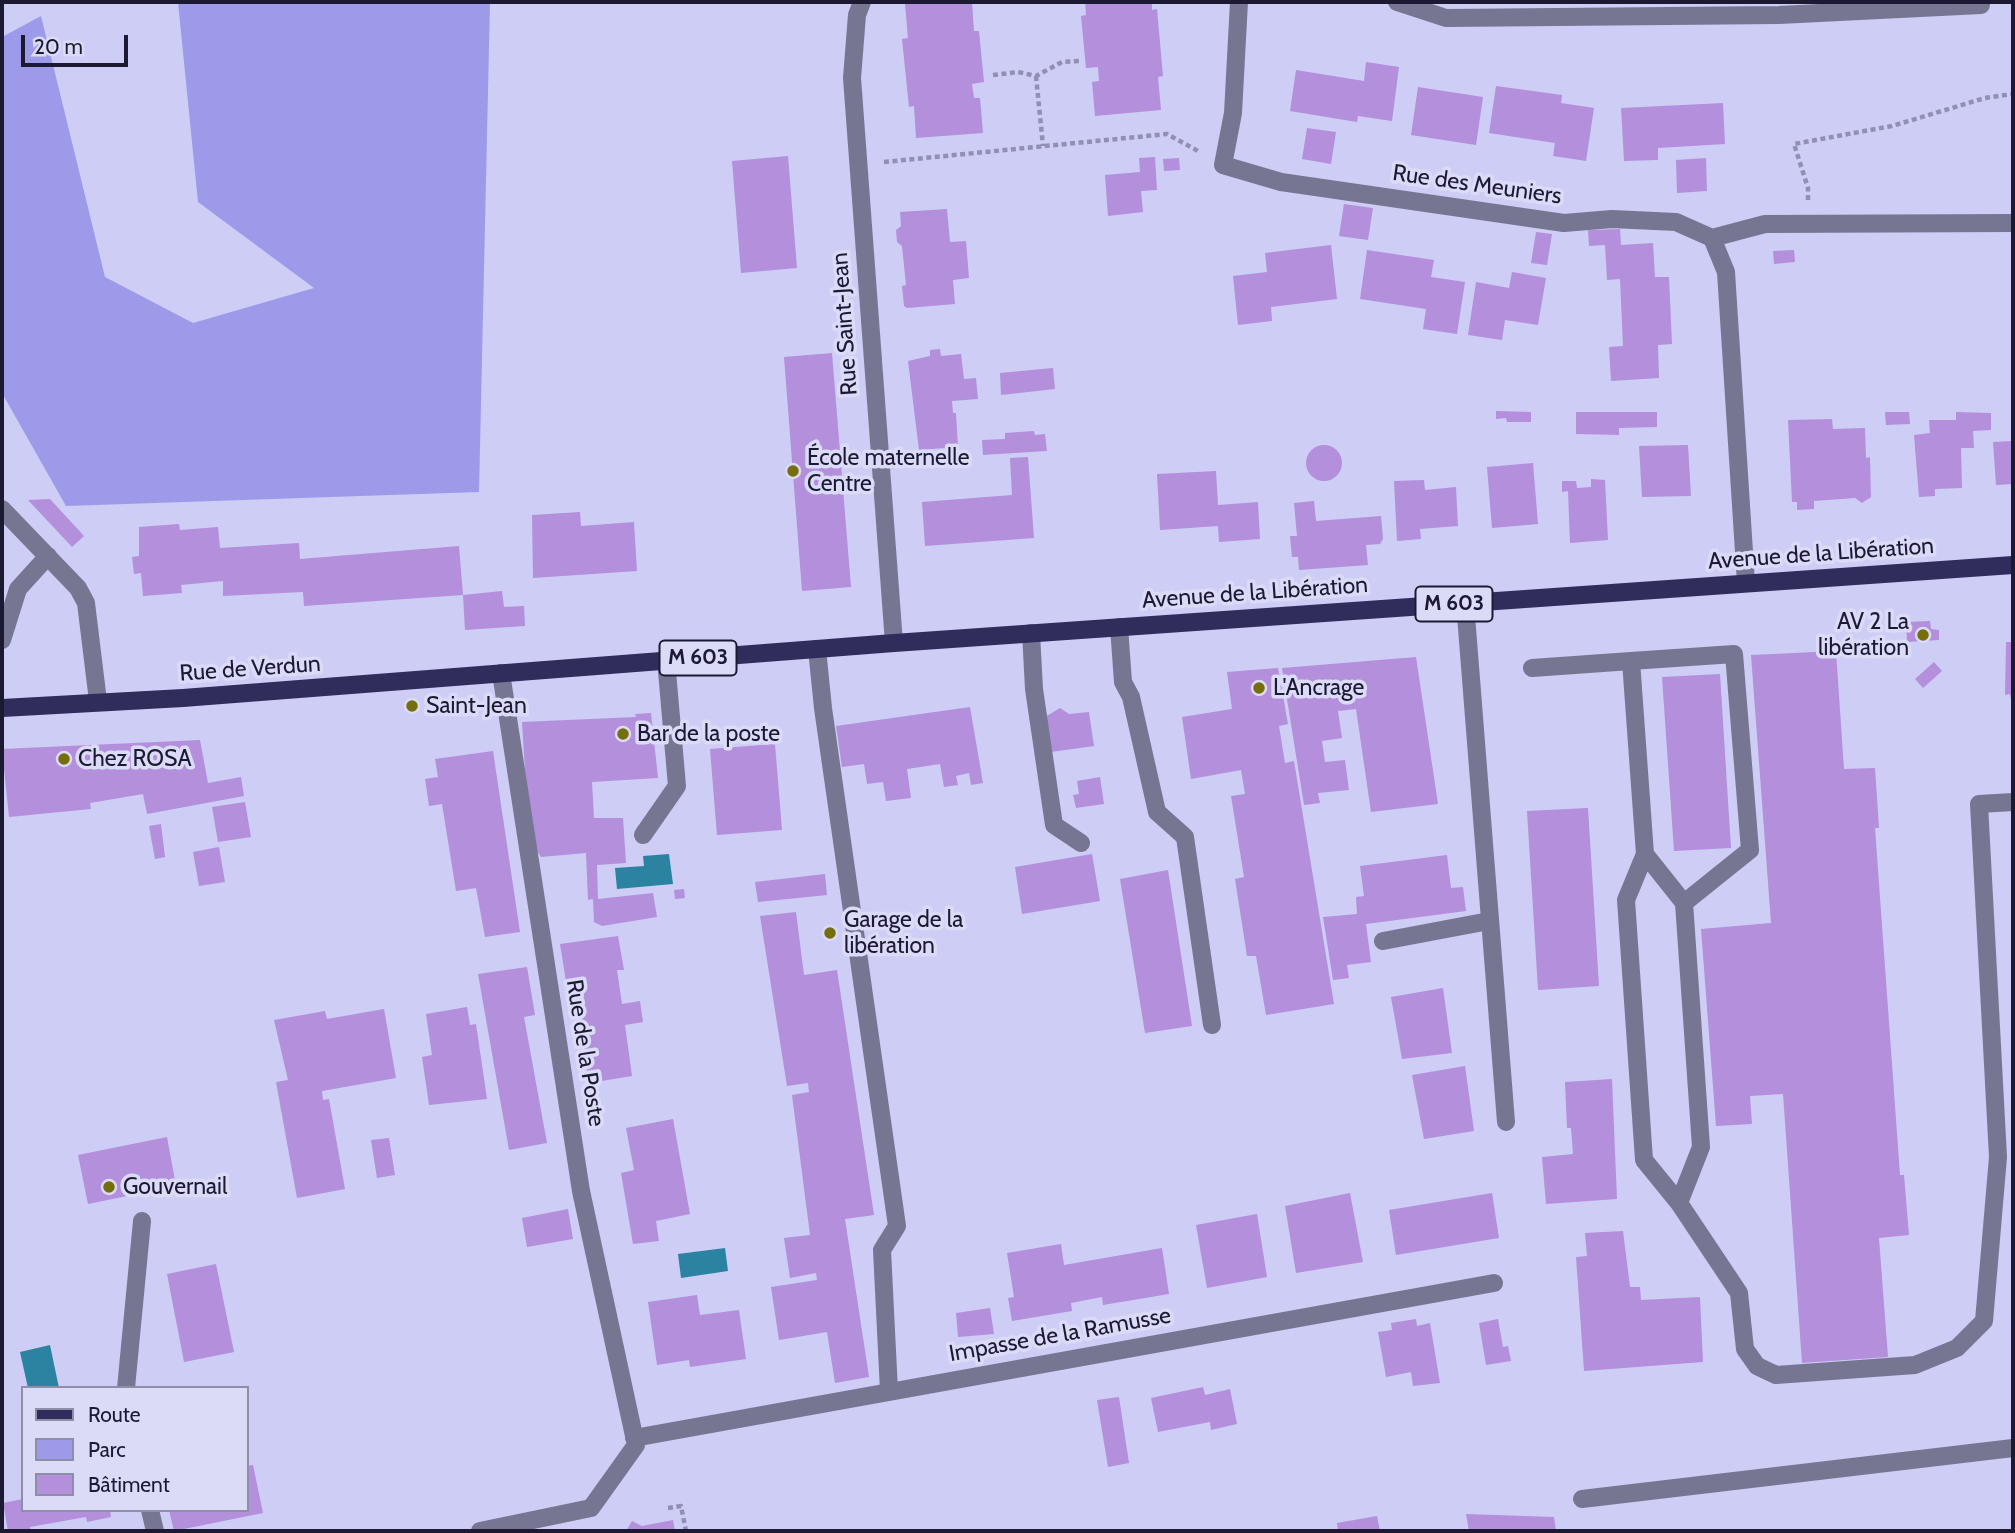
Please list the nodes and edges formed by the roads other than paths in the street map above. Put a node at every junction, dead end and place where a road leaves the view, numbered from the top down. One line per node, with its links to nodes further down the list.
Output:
1 (862, 2): 15 (street, Rue Saint-Jean)
2 (1239, 2): 6 (street, Rue des Meuniers)
3 (1401, 2): 4 (street)
4 (1981, 2)
5 (2013, 223): 6 (street)
6 (1712, 238): 10 (street)
7 (2, 509): 8 (street)
8 (48, 556): 14 (street); 21 (street)
9 (2013, 565): 10 (main road, Avenue de la Libération / M 603)
10 (1746, 583): 11 (main road, Avenue de la Libération / M 603)
11 (1465, 603): 12 (main road, Avenue de la Libération / M 603); 28 (street)
12 (1119, 627): 13 (main road, Avenue de la Libération / M 603); 30 (street)
13 (1031, 633): 15 (main road, Avenue de la Libération / M 603); 25 (street)
14 (2, 640)
15 (894, 643): 16 (main road, Avenue de la Libération / M 603)
16 (817, 649): 17 (main road, Avenue de la Libération / M 603); 37 (street)
17 (666, 660): 20 (main road, Avenue de la Libération / M 603); 24 (street)
18 (1631, 661): 19 (street); 26 (street); 27 (street)
19 (1532, 668)
20 (501, 673): 21 (main road, Rue de Verdun / M 603); 38 (street, Rue de la Poste)
21 (98, 701): 22 (main road, Rue de Verdun / M 603)
22 (2, 708)
23 (2013, 802): 32 (street)
24 (643, 835)
25 (1081, 843)
26 (1645, 854): 27 (street); 33 (street)
27 (1684, 903): 33 (street)
28 (1489, 921): 29 (street); 31 (street)
29 (1383, 940)
30 (1212, 1024)
31 (1506, 1122)
32 (2006, 1156): 33 (street)
33 (1679, 1203)
34 (142, 1221): 36 (street)
35 (1494, 1283): 37 (street, Impasse de la Ramusse)
36 (126, 1386)
37 (889, 1391): 38 (street, Impasse de la Ramusse)
38 (634, 1438): 43 (street)
39 (2013, 1448): 40 (street)
40 (1582, 1499)
41 (150, 1512): 42 (street)
42 (155, 1531)
43 (480, 1531)

